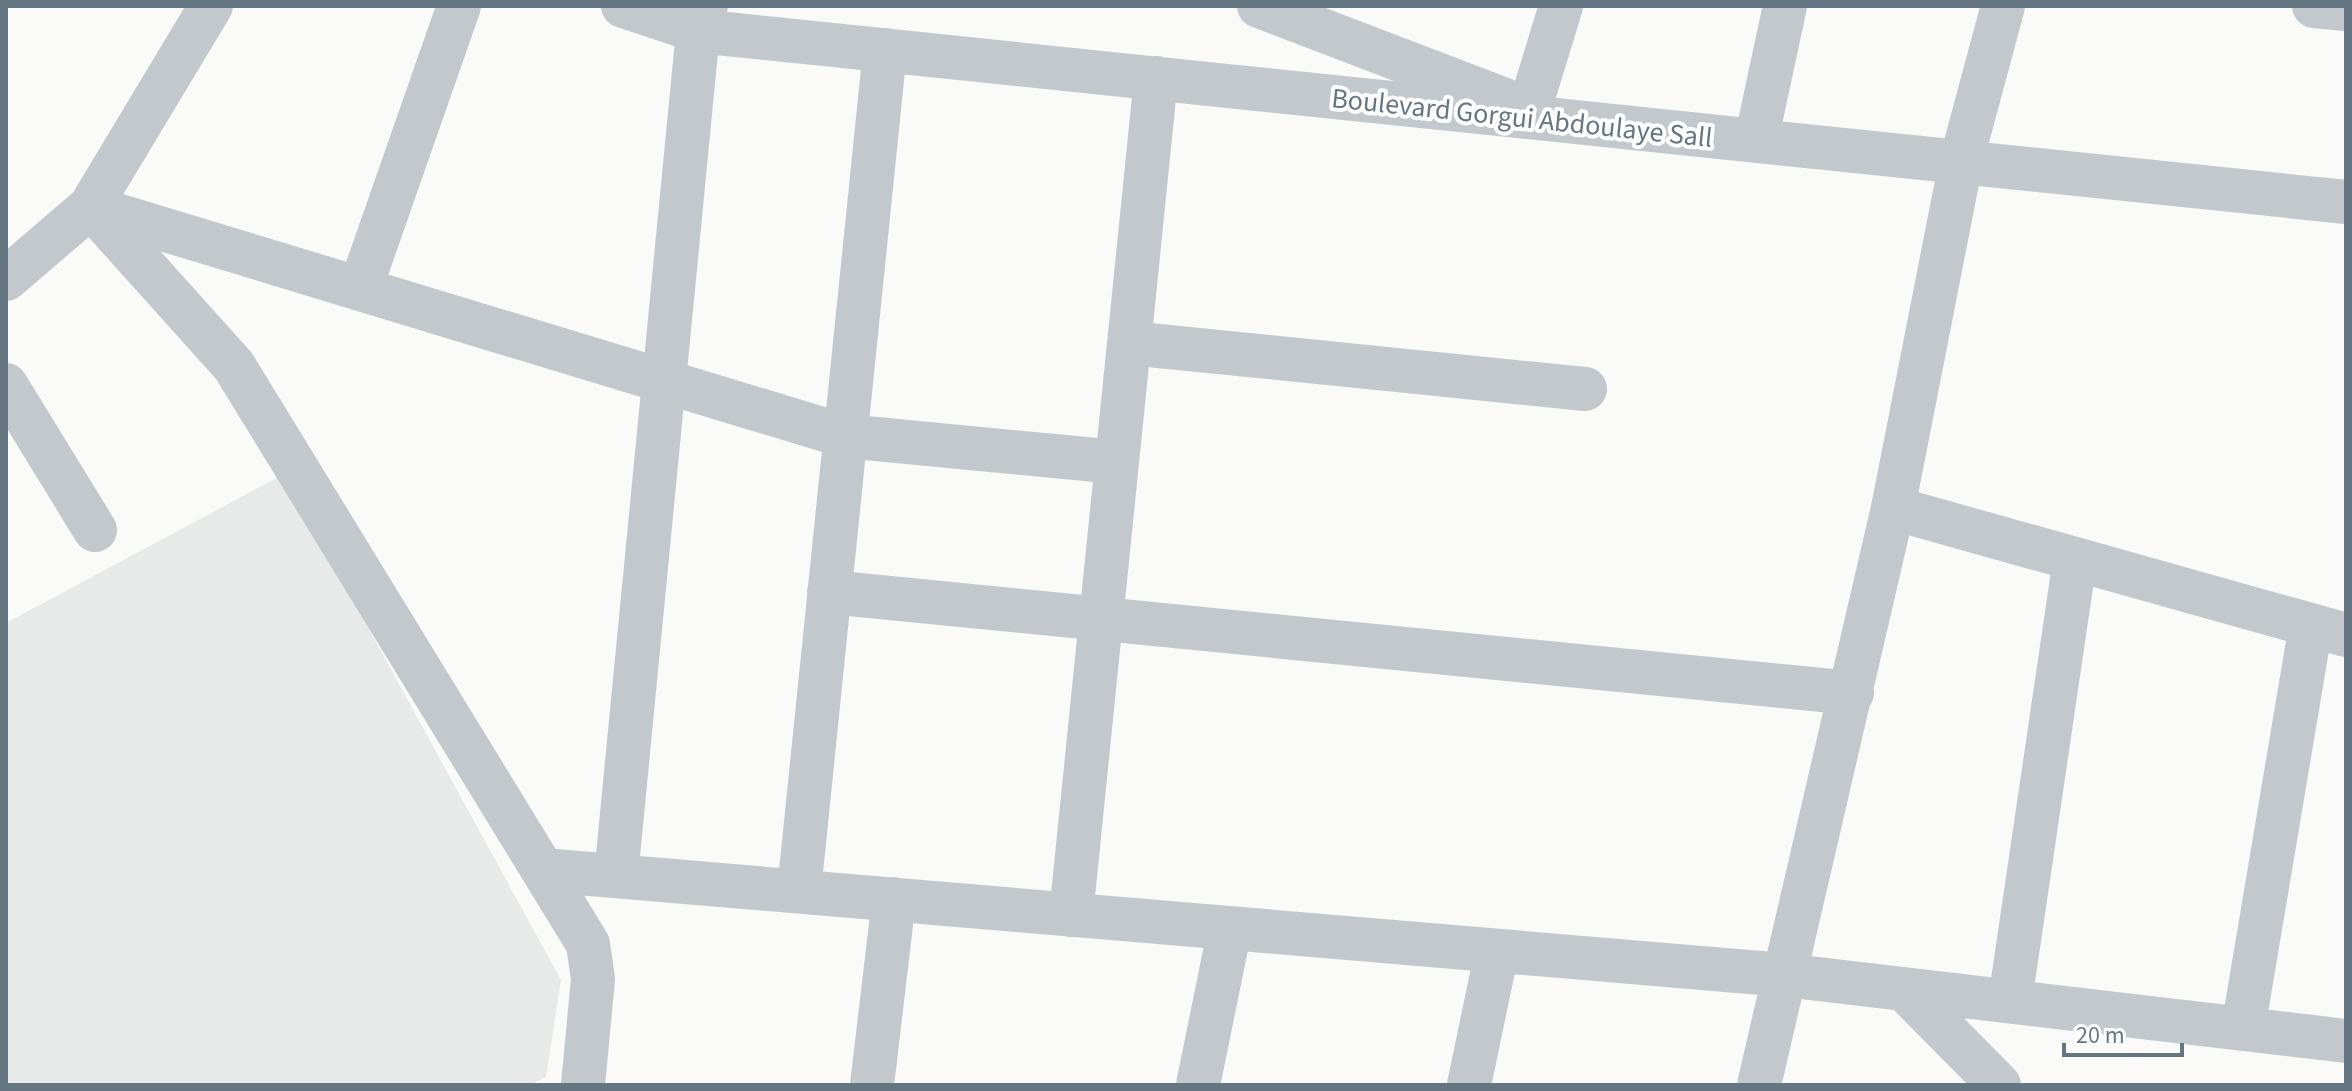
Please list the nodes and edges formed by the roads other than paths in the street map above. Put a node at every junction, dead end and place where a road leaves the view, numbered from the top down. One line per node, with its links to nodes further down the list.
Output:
1 (211, 6): 17 (street)
2 (459, 6): 19 (street)
3 (623, 6): 10 (street, Boulevard Gorgui Abdoulaye Sall)
4 (1259, 6): 13 (street)
5 (1561, 6): 13 (street)
6 (1785, 6): 14 (street)
7 (2003, 6): 15 (street)
8 (2314, 6): 9 (street)
9 (2346, 9)
10 (702, 18): 11 (street, Boulevard Gorgui Abdoulaye Sall); 21 (street)
11 (885, 50): 12 (street, Boulevard Gorgui Abdoulaye Sall); 24 (street)
12 (1156, 78): 13 (street, Boulevard Gorgui Abdoulaye Sall); 20 (street)
13 (1528, 113): 14 (street, Boulevard Gorgui Abdoulaye Sall)
14 (1756, 141): 15 (street, Boulevard Gorgui Abdoulaye Sall)
15 (1961, 162): 16 (street, Boulevard Gorgui Abdoulaye Sall); 26 (street)
16 (2346, 202)
17 (90, 207): 18 (street); 19 (street); 33 (street)
18 (6, 279)
19 (360, 289): 21 (street)
20 (1129, 343): 23 (street); 25 (street)
21 (664, 381): 24 (street); 34 (street)
22 (6, 385): 27 (street)
23 (1585, 389)
24 (845, 436): 25 (street); 29 (street)
25 (1117, 462): 30 (street)
26 (1893, 508): 28 (street); 32 (street)
27 (95, 530)
28 (2075, 559): 31 (street); 42 (street)
29 (829, 592): 30 (street); 35 (street)
30 (1101, 618): 32 (street); 37 (street)
31 (2328, 630): 43 (street)
32 (1852, 693): 40 (street)
33 (543, 870): 34 (street); 45 (street)
34 (616, 876): 35 (street)
35 (799, 891): 36 (street)
36 (894, 899): 37 (street); 46 (street)
37 (1071, 915): 38 (street)
38 (1230, 928): 39 (street); 47 (street)
39 (1497, 951): 40 (street); 48 (street)
40 (1784, 975): 41 (street); 49 (street)
41 (1904, 989): 42 (street); 50 (street)
42 (2010, 1001): 43 (street)
43 (2243, 1029): 44 (street)
44 (2346, 1041)
45 (583, 1085)
46 (872, 1085)
47 (1198, 1085)
48 (1469, 1085)
49 (1759, 1085)
50 (1999, 1085)

